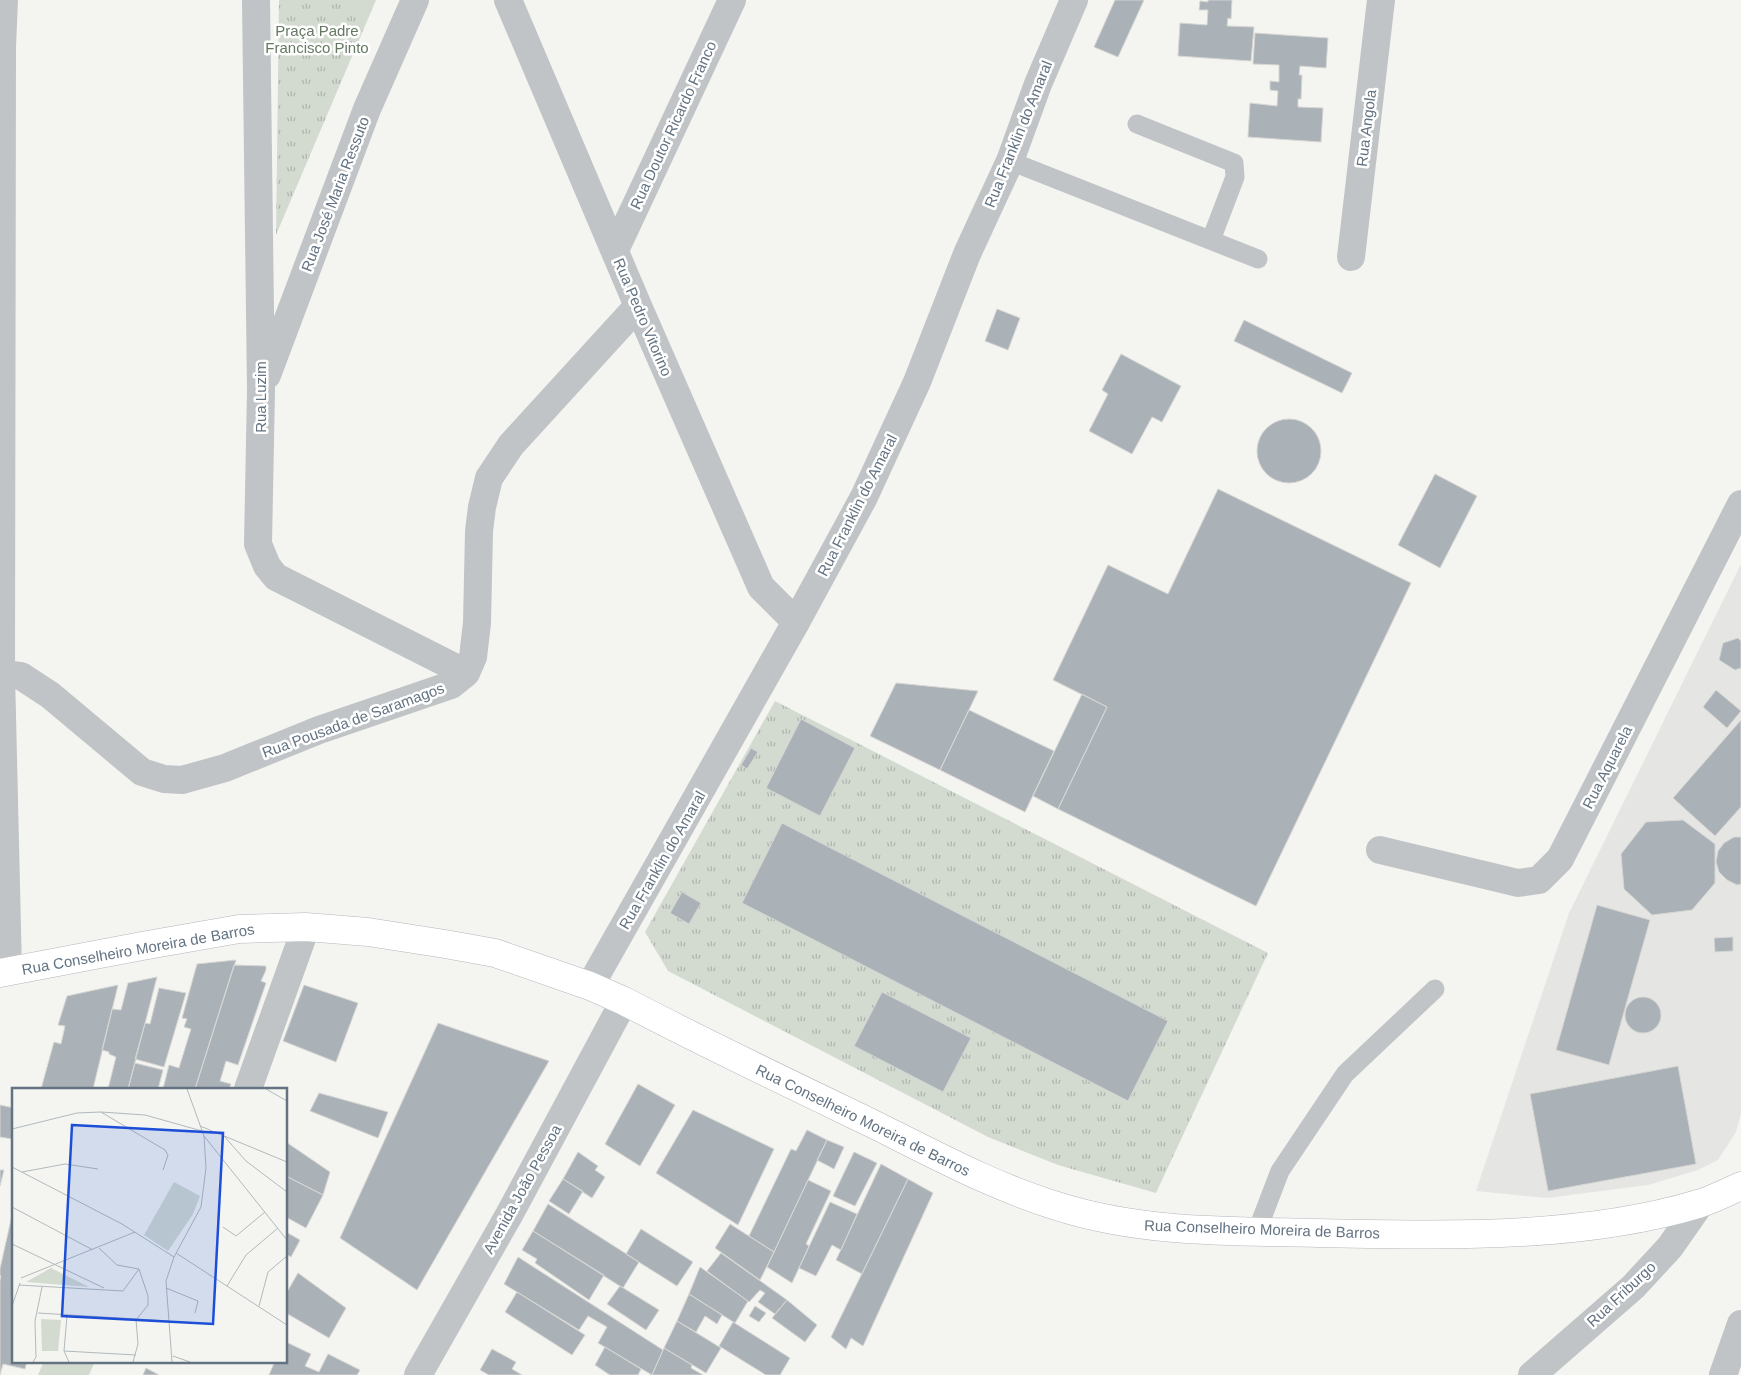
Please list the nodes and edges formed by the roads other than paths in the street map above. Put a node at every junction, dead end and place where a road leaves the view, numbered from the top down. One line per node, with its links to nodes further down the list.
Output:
1 (4, 0): 8 (street)
2 (256, 0): 16 (street, Rua Luzim)
3 (415, 0): 16 (street, Rua José Maria Ressuto)
4 (508, 0): 12 (street, Rua Pedro Vitorino)
5 (732, 0): 12 (street, Rua Doutor Ricardo Franco)
6 (1074, 0): 10 (street, Rua Franklin do Amaral)
7 (1381, 0): 13 (street, Rua Angola)
8 (1, 47): 19 (street)
9 (1137, 124): 11 (lane)
10 (1010, 160): 11 (lane); 18 (street, Rua Franklin do Amaral)
11 (1211, 240): 14 (lane)
12 (615, 250): 15 (street, Rua Pedro Vitorino)
13 (1351, 257)
14 (1258, 259)
15 (638, 306): 18 (street, Rua Pedro Vitorino); 20 (street)
16 (261, 390): 20 (street, Rua Luzim)
17 (1741, 504): 21 (street, Rua Aquarela)
18 (796, 622): 24 (street, Rua Franklin do Amaral)
19 (0, 673): 20 (street, Rua Pousada de Saramagos); 23 (street)
20 (466, 673)
21 (1380, 850)
22 (306, 927): 23 (main road, Rua Conselheiro Moreira de Barros); 24 (main road, Rua Conselheiro Moreira de Barros); 27 (street)
23 (4, 972)
24 (590, 986): 26 (main road, Rua Conselheiro Moreira de Barros)
25 (1435, 990): 30 (lane)
26 (624, 1001): 30 (main road, Rua Conselheiro Moreira de Barros); 32 (street, Avenida João Pessoa)
27 (248, 1088)
28 (1741, 1186): 29 (main road, Rua Conselheiro Moreira de Barros)
29 (1700, 1204): 30 (main road, Rua Conselheiro Moreira de Barros); 33 (street, Rua Friburgo)
30 (1257, 1231)
31 (1741, 1324): 34 (street)
32 (418, 1375)
33 (1532, 1375)
34 (1723, 1375)

